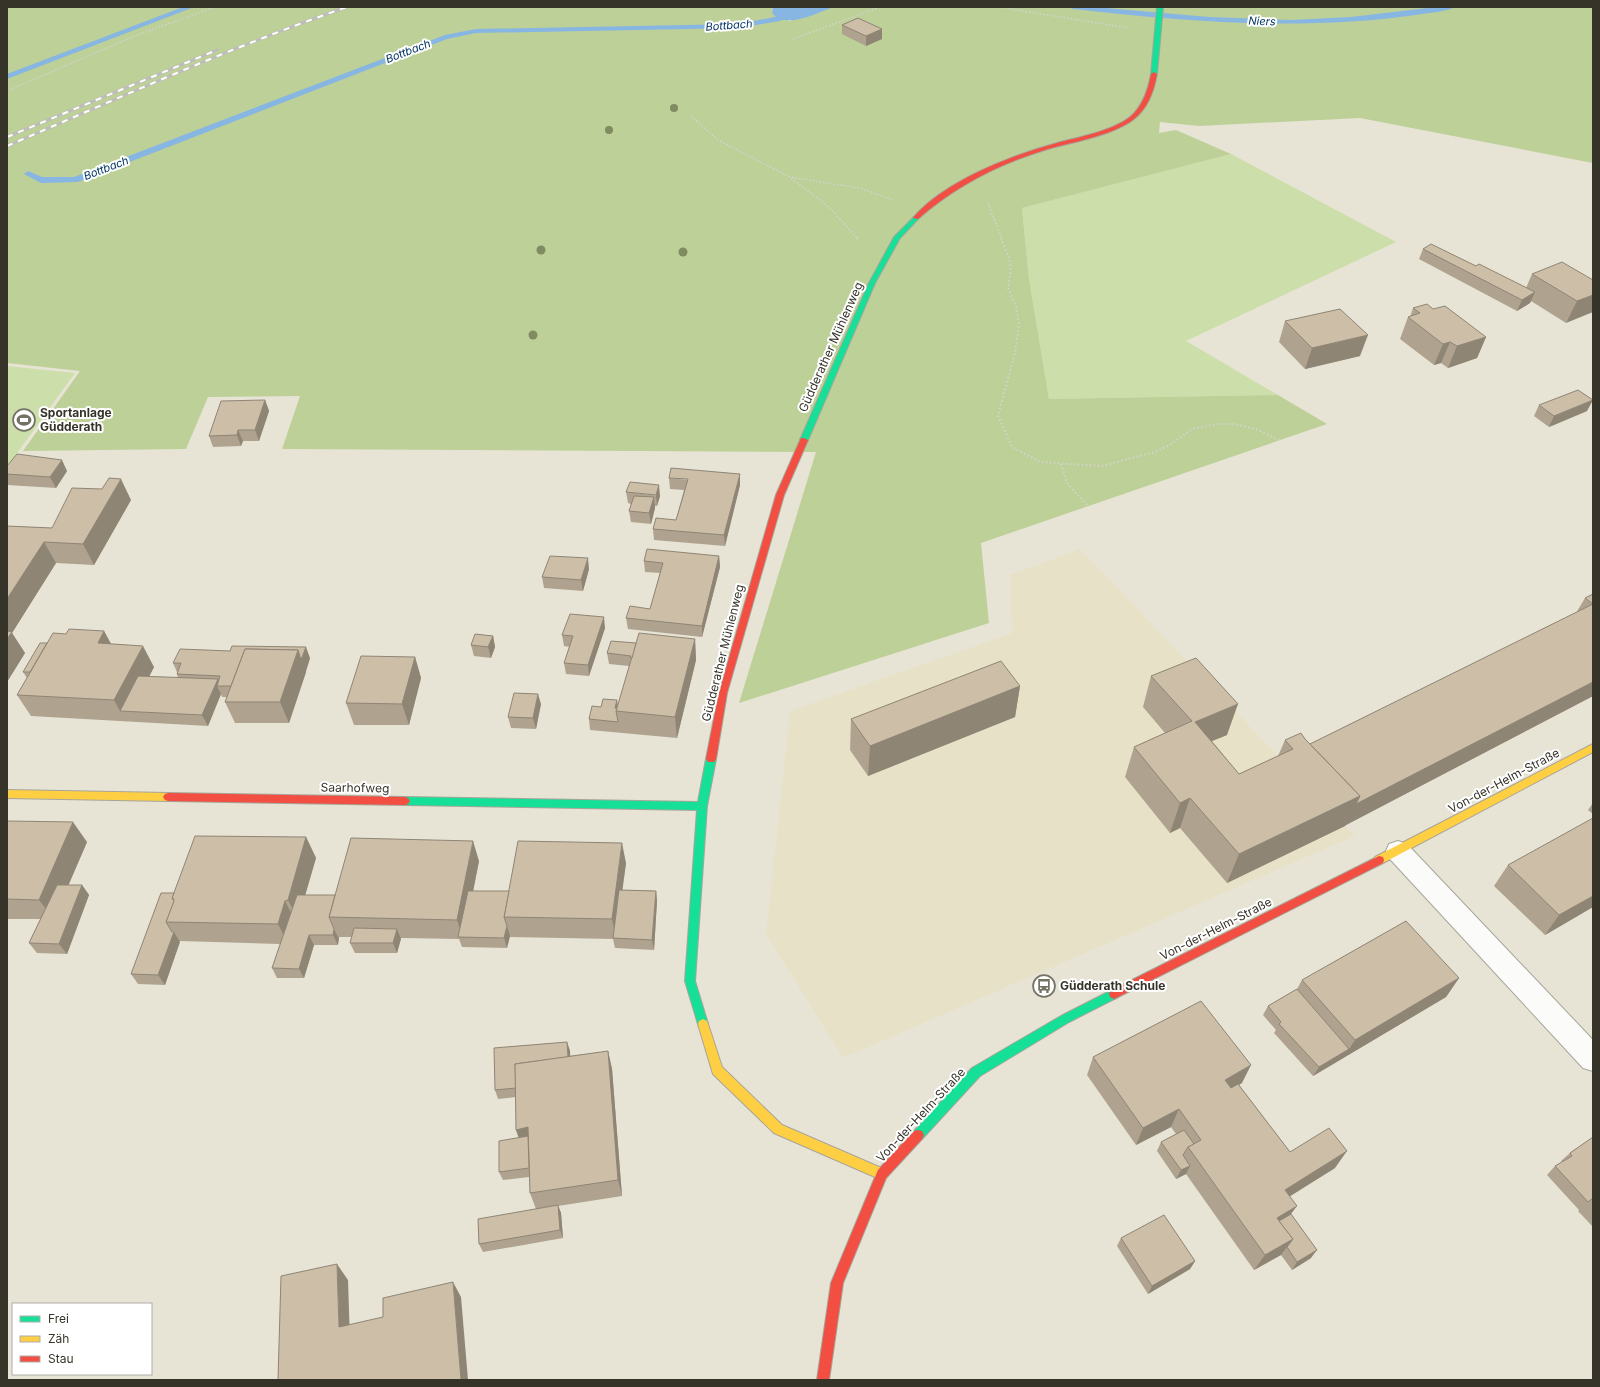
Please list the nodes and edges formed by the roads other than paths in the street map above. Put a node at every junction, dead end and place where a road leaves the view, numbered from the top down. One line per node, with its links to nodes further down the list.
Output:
1 (1160, 7): 4 (street, Güdderather Mühlenweg)
2 (1593, 748): 5 (street, Von-der-Helm-Straße)
3 (7, 794): 4 (street, Saarhofweg)
4 (702, 806): 7 (street, Güdderather Mühlenweg)
5 (1398, 851): 6 (street); 7 (street, Von-der-Helm-Straße)
6 (1593, 1059)
7 (882, 1174): 8 (street)
8 (823, 1380)

